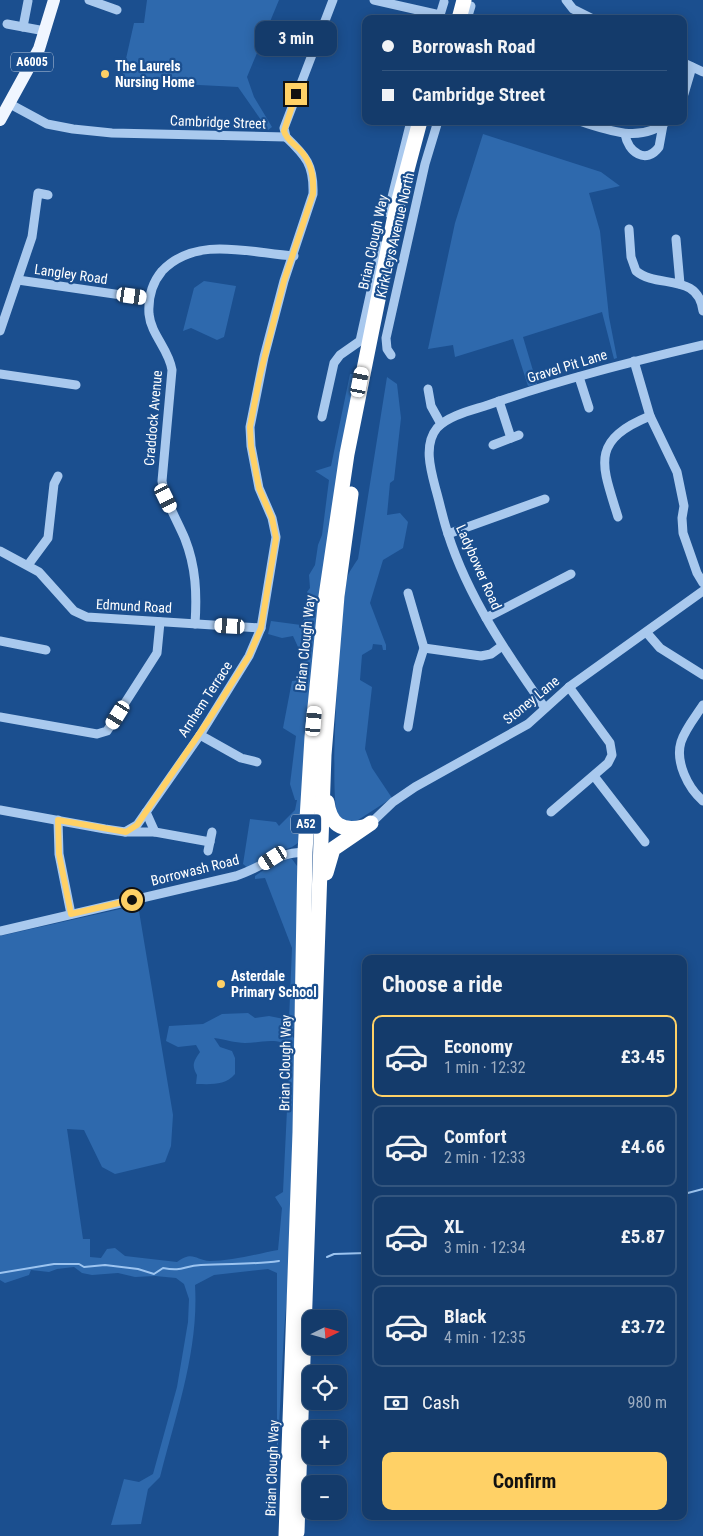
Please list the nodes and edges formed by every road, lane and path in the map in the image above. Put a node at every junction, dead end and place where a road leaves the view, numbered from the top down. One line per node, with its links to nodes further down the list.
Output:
1 (54, 0): 16 (main road, A6005)
2 (89, 0): 9 (street)
3 (333, 0): 29 (street, Cambridge Street)
4 (374, 0): 10 (street)
5 (566, 0): 13 (street)
6 (28, 1): 15 (street)
7 (449, 1): 11 (highway)
8 (467, 3): 12 (highway)
9 (117, 10)
10 (435, 15)
11 (444, 15)
12 (460, 15)
13 (585, 15)
14 (7, 24): 15 (street)
15 (23, 27): 16 (street)
16 (45, 31): 19 (main road, A6005)
17 (688, 65): 18 (street)
18 (703, 72)
19 (10, 104): 20 (main road, A6005); 29 (street, Cambridge Street)
20 (0, 120)
21 (410, 125): 49 (street)
22 (419, 125): 91 (highway, Brian Clough Way / A52)
23 (428, 125): 79 (highway, Brian Clough Way / A52)
24 (437, 125): 40 (street, Kirk Leys Avenue North)
25 (593, 125): 28 (street)
26 (661, 125): 28 (street)
27 (664, 125): 28 (street)
28 (624, 134)
29 (286, 137): 33 (street, Arnhem Terrace)
30 (48, 195): 34 (street)
31 (629, 229): 35 (street)
32 (676, 239): 35 (street)
33 (294, 256): 36 (street, Craddock Avenue); 65 (street, Arnhem Terrace)
34 (18, 280): 36 (street, Langley Road); 38 (street)
35 (680, 284): 37 (street)
36 (150, 299): 64 (street, Craddock Avenue)
37 (703, 311)
38 (0, 331)
39 (703, 345): 41 (street, Gravel Pit Lane)
40 (391, 355)
41 (634, 361): 43 (street, Gravel Pit Lane); 48 (street)
42 (0, 374): 44 (street)
43 (579, 377): 46 (street, Gravel Pit Lane); 47 (street)
44 (76, 385)
45 (428, 389): 50 (street)
46 (499, 401): 50 (street, Gravel Pit Lane); 51 (street)
47 (589, 408)
48 (650, 416): 54 (street); 59 (street)
49 (322, 417)
50 (441, 424): 55 (street, Ladybower Road)
51 (493, 445)
52 (58, 476): 57 (street)
53 (544, 499): 55 (street)
54 (618, 517)
55 (448, 534): 62 (street, Ladybower Road)
56 (0, 551): 57 (street, Edmund Road)
57 (28, 565): 63 (street, Edmund Road)
58 (571, 574): 62 (street)
59 (703, 583)
60 (703, 591): 66 (street, Stoney Lane)
61 (408, 593): 69 (street)
62 (486, 618): 68 (street, Ladybower Road)
63 (160, 622): 64 (street, Edmund Road); 75 (street)
64 (195, 624): 65 (street, Edmund Road)
65 (261, 628): 77 (street, Arnhem Terrace)
66 (646, 633): 71 (street); 72 (street, Stoney Lane)
67 (0, 641): 70 (street)
68 (502, 646): 69 (street); 74 (street, Ladybower Road)
69 (424, 648): 76 (street)
70 (46, 650)
71 (703, 675)
72 (569, 687): 74 (street, Stoney Lane); 80 (street)
73 (703, 705): 81 (street)
74 (545, 708): 86 (street, Stoney Lane)
75 (0, 718)
76 (408, 727)
77 (200, 735): 78 (street); 83 (street, Arnhem Terrace)
78 (257, 762)
79 (323, 776): 86 (highway); 94 (highway, Brian Clough Way / A52)
80 (594, 776): 84 (street); 90 (street)
81 (703, 801)
82 (0, 810): 85 (street)
83 (146, 812): 87 (street, Arnhem Terrace); 88 (street)
84 (551, 812)
85 (58, 820): 87 (street); 92 (street)
86 (367, 825): 94 (highway)
87 (126, 832): 88 (street)
88 (155, 832): 89 (street)
89 (212, 832)
90 (645, 842)
91 (305, 852): 92 (street, Borrowash Road); 95 (highway, Brian Clough Way / A52)
92 (71, 914): 93 (street, Borrowash Road)
93 (0, 930)
94 (318, 944): 96 (highway, Brian Clough Way / A52)
95 (286, 1536)
96 (297, 1536)

